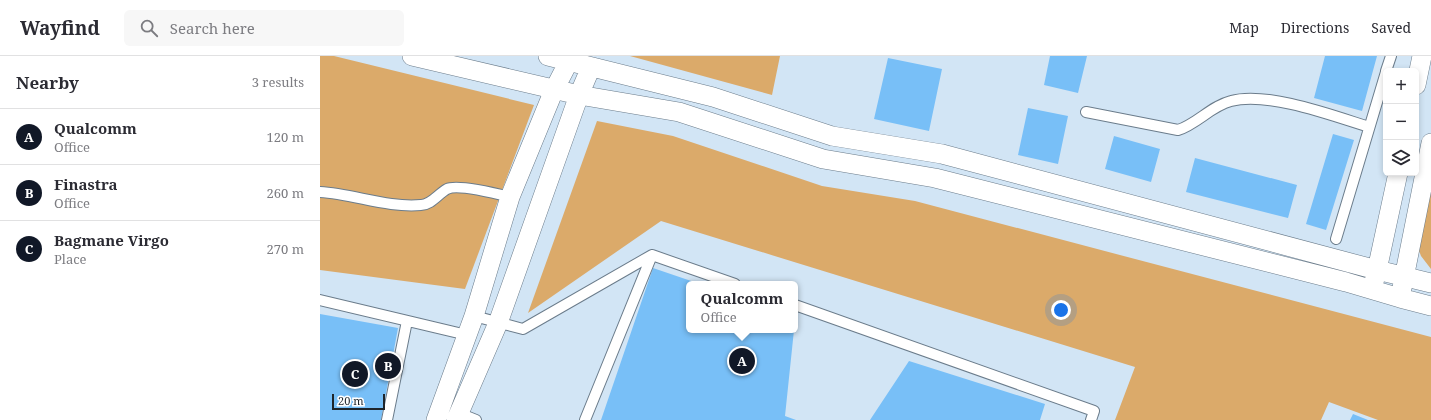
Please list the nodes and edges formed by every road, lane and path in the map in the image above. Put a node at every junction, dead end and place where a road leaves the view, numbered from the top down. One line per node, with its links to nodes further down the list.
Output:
1 (412, 56): 10 (street)
2 (548, 56): 5 (street)
3 (1390, 56): 7 (lane)
4 (1422, 56): 8 (street)
5 (569, 61): 6 (street); 10 (street)
6 (591, 67): 11 (street); 20 (street)
7 (1387, 68)
8 (1419, 70)
9 (1383, 82): 13 (lane)
10 (554, 90): 11 (street); 17 (street)
11 (579, 95): 24 (street); 31 (street)
12 (1086, 112): 13 (lane)
13 (1370, 127): 18 (lane)
14 (1431, 143): 21 (street)
15 (1397, 176): 20 (street)
16 (320, 192): 17 (lane)
17 (510, 197): 29 (street)
18 (1336, 239)
19 (652, 255): 22 (lane); 31 (lane); 37 (lane)
20 (1378, 270): 21 (street); 24 (street)
21 (1405, 277): 23 (street); 25 (street)
22 (726, 281)
23 (1431, 283)
24 (1373, 289): 25 (street)
25 (1400, 298): 28 (street)
26 (320, 300): 30 (lane)
27 (798, 306): 38 (lane)
28 (1431, 306)
29 (474, 316): 31 (lane); 32 (street)
30 (407, 321): 32 (lane); 35 (lane)
31 (498, 323): 34 (street)
32 (467, 335): 33 (street)
33 (439, 413): 34 (lane)
34 (458, 416): 36 (lane)
35 (387, 420)
36 (476, 420)
37 (585, 420)
38 (1091, 420)

